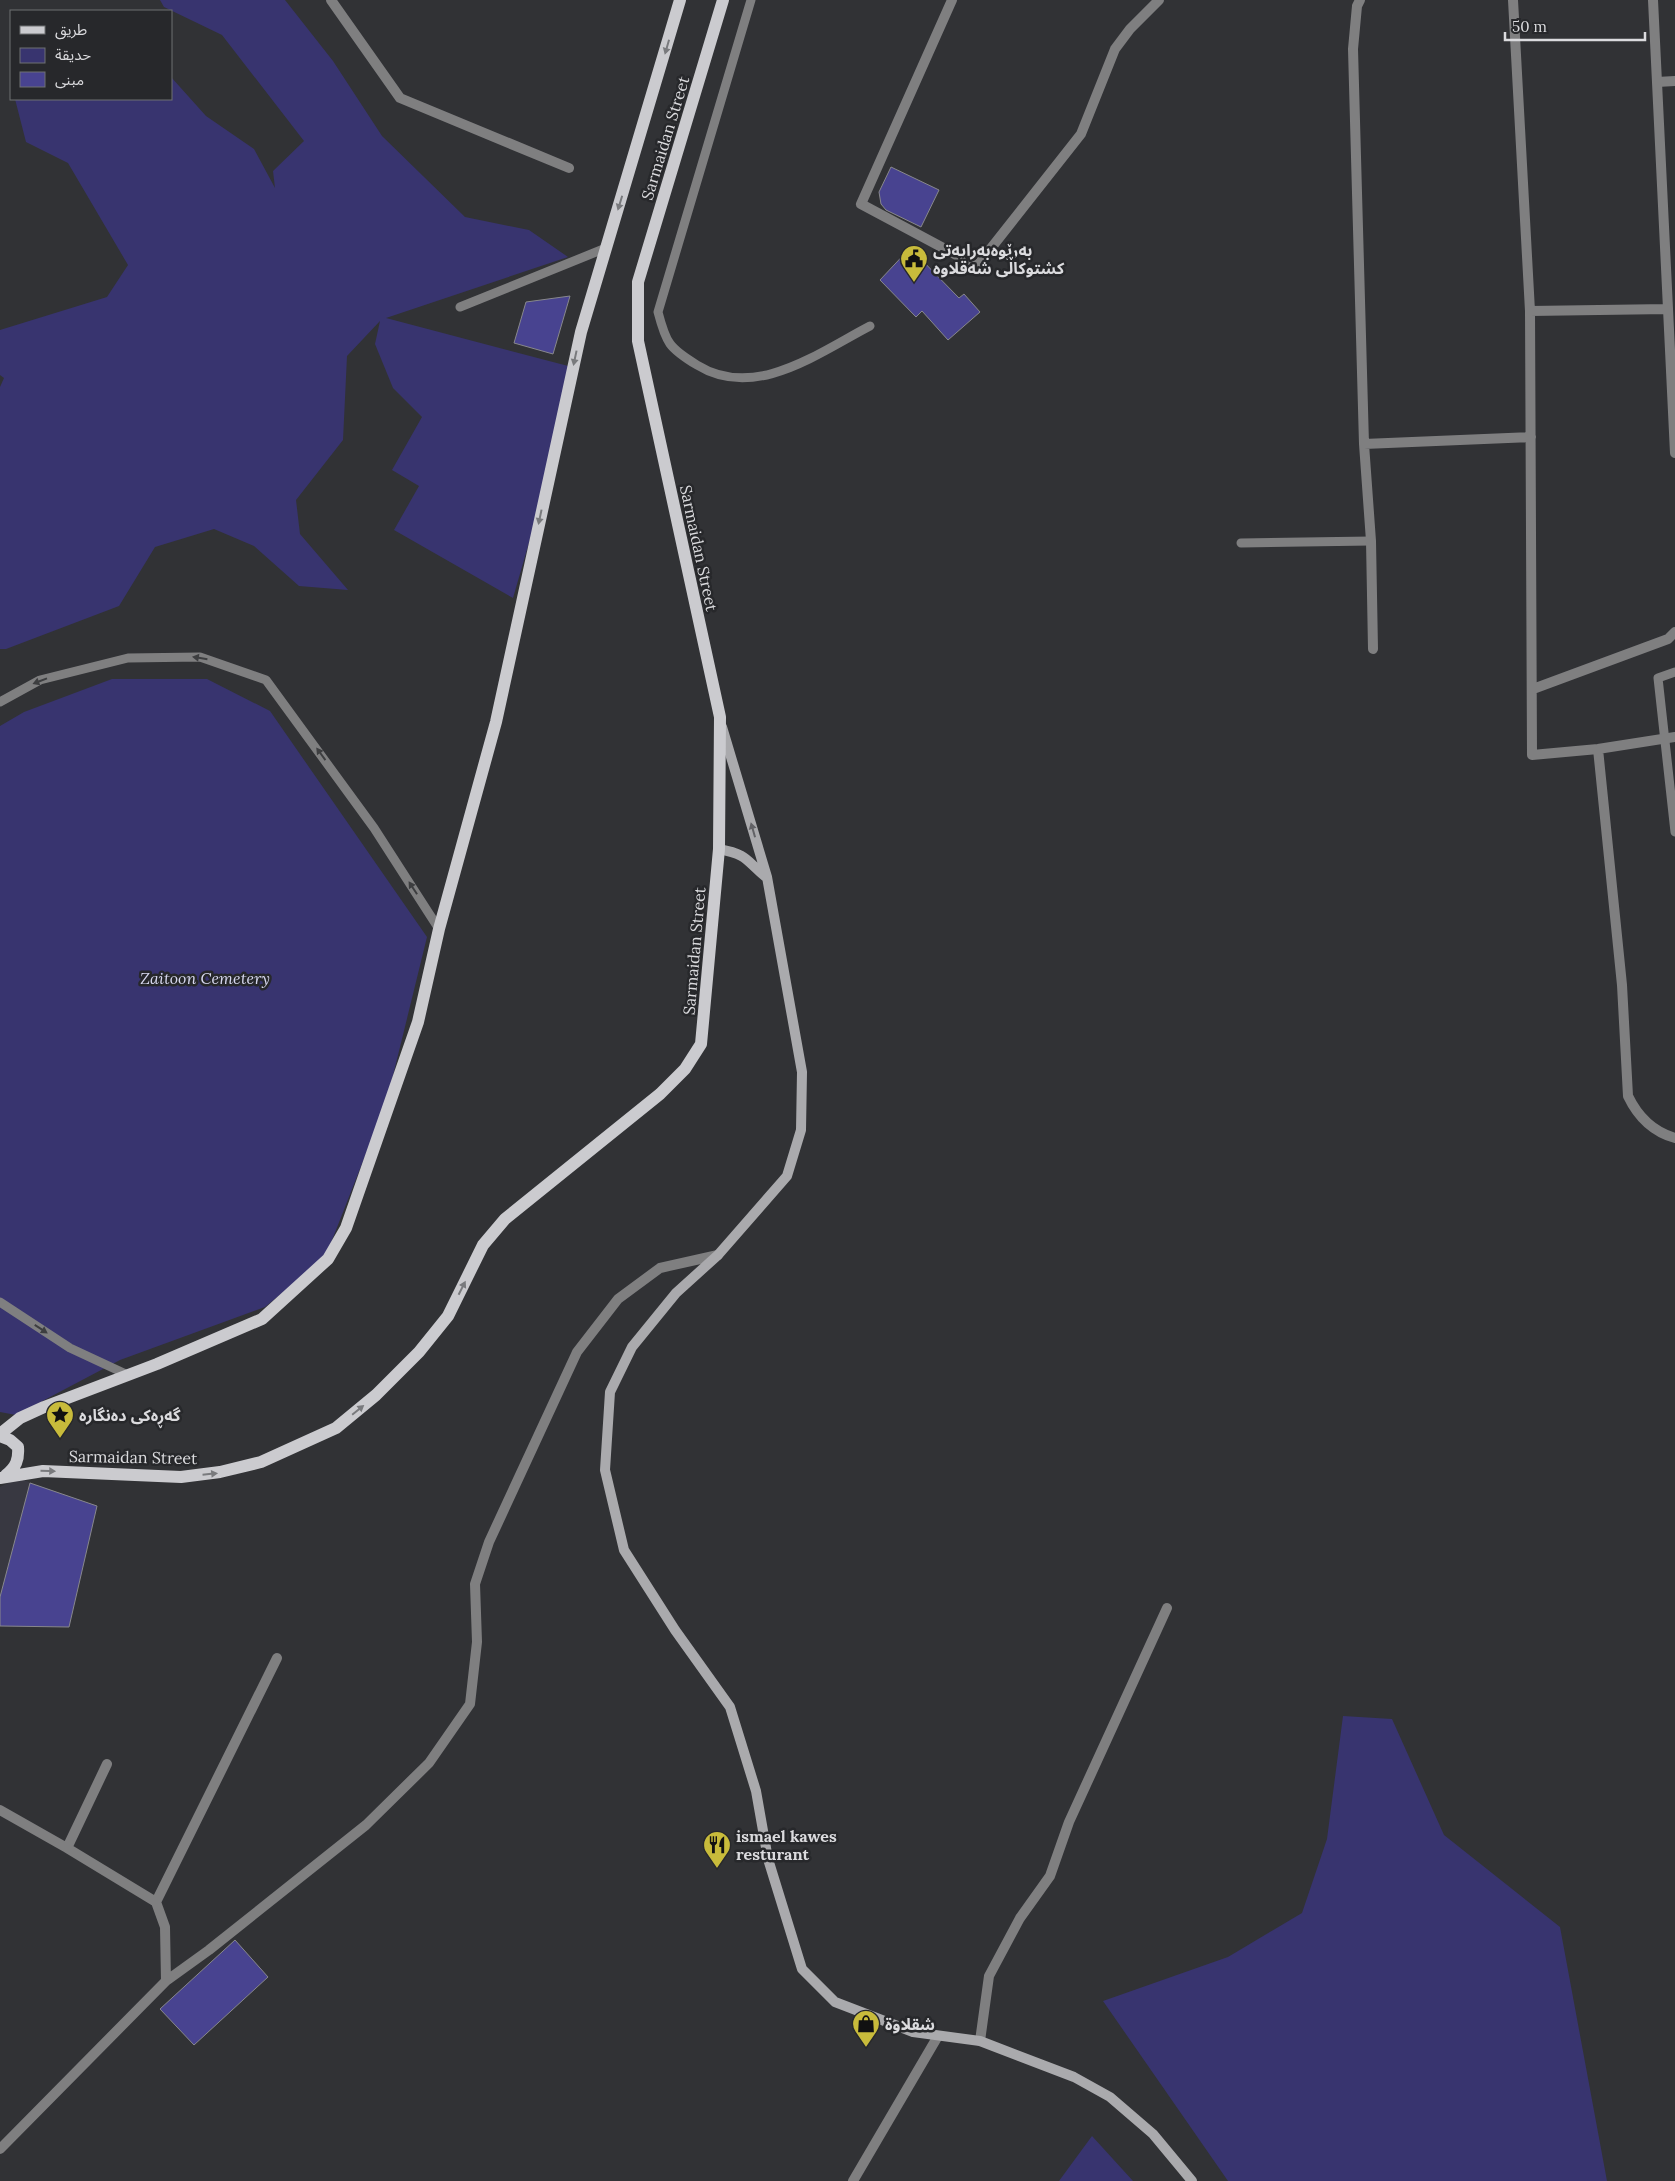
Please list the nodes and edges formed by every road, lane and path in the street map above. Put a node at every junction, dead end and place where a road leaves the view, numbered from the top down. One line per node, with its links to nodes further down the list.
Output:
1 (330, 0): 12 (street)
2 (680, 0): 15 (main road, Sarmaidan Street, one-way to 15)
3 (723, 0): 31 (main road, Sarmaidan Street)
4 (751, 0): 19 (lane)
5 (952, 0): 6 (street)
6 (1159, 0)
7 (1360, 0): 22 (street)
8 (1513, 0): 18 (street)
9 (1653, 0): 11 (street)
10 (1675, 81): 11 (street)
11 (1657, 82): 13 (street)
12 (569, 168)
13 (1664, 220): 14 (street); 17 (street)
14 (1675, 220)
15 (606, 248): 16 (lane); 37 (main road, Sarmaidan Street, one-way to 37)
16 (460, 307)
17 (1668, 309): 18 (street); 20 (street)
18 (1530, 311): 21 (street)
19 (870, 326)
20 (1673, 362): 23 (street)
21 (1531, 437): 22 (street); 29 (street)
22 (1364, 444): 24 (street)
23 (1675, 453)
24 (1371, 542): 25 (lane); 27 (street)
25 (1241, 543)
26 (1675, 632): 29 (street)
27 (1373, 649)
28 (1675, 672): 32 (lane)
29 (1533, 689): 33 (street)
30 (0, 702): 37 (lane, one-way to 30)
31 (720, 717): 35 (main road, Sarmaidan Street); 36 (street, one-way to 31)
32 (1670, 738): 33 (street); 34 (lane)
33 (1598, 749): 38 (street)
34 (1675, 832)
35 (719, 849): 36 (street); 43 (main road, Sarmaidan Street, one-way to 35)
36 (767, 877): 39 (street)
37 (439, 929): 41 (main road, Sarmaidan Street)
38 (1675, 1138)
39 (718, 1255): 50 (street); 51 (street)
40 (0, 1302): 41 (lane, one-way to 41)
41 (128, 1375): 42 (main road, Sarmaidan Street)
42 (0, 1435): 43 (main road)
43 (4, 1476)
44 (1167, 1608): 52 (street)
45 (277, 1658): 49 (street)
46 (107, 1764): 48 (street)
47 (0, 1810): 48 (street)
48 (67, 1848): 49 (street)
49 (156, 1902): 50 (street)
50 (166, 1981): 53 (street)
51 (938, 2036): 52 (street); 54 (street)
52 (980, 2041): 55 (street)
53 (0, 2149)
54 (853, 2181)
55 (1192, 2181)

